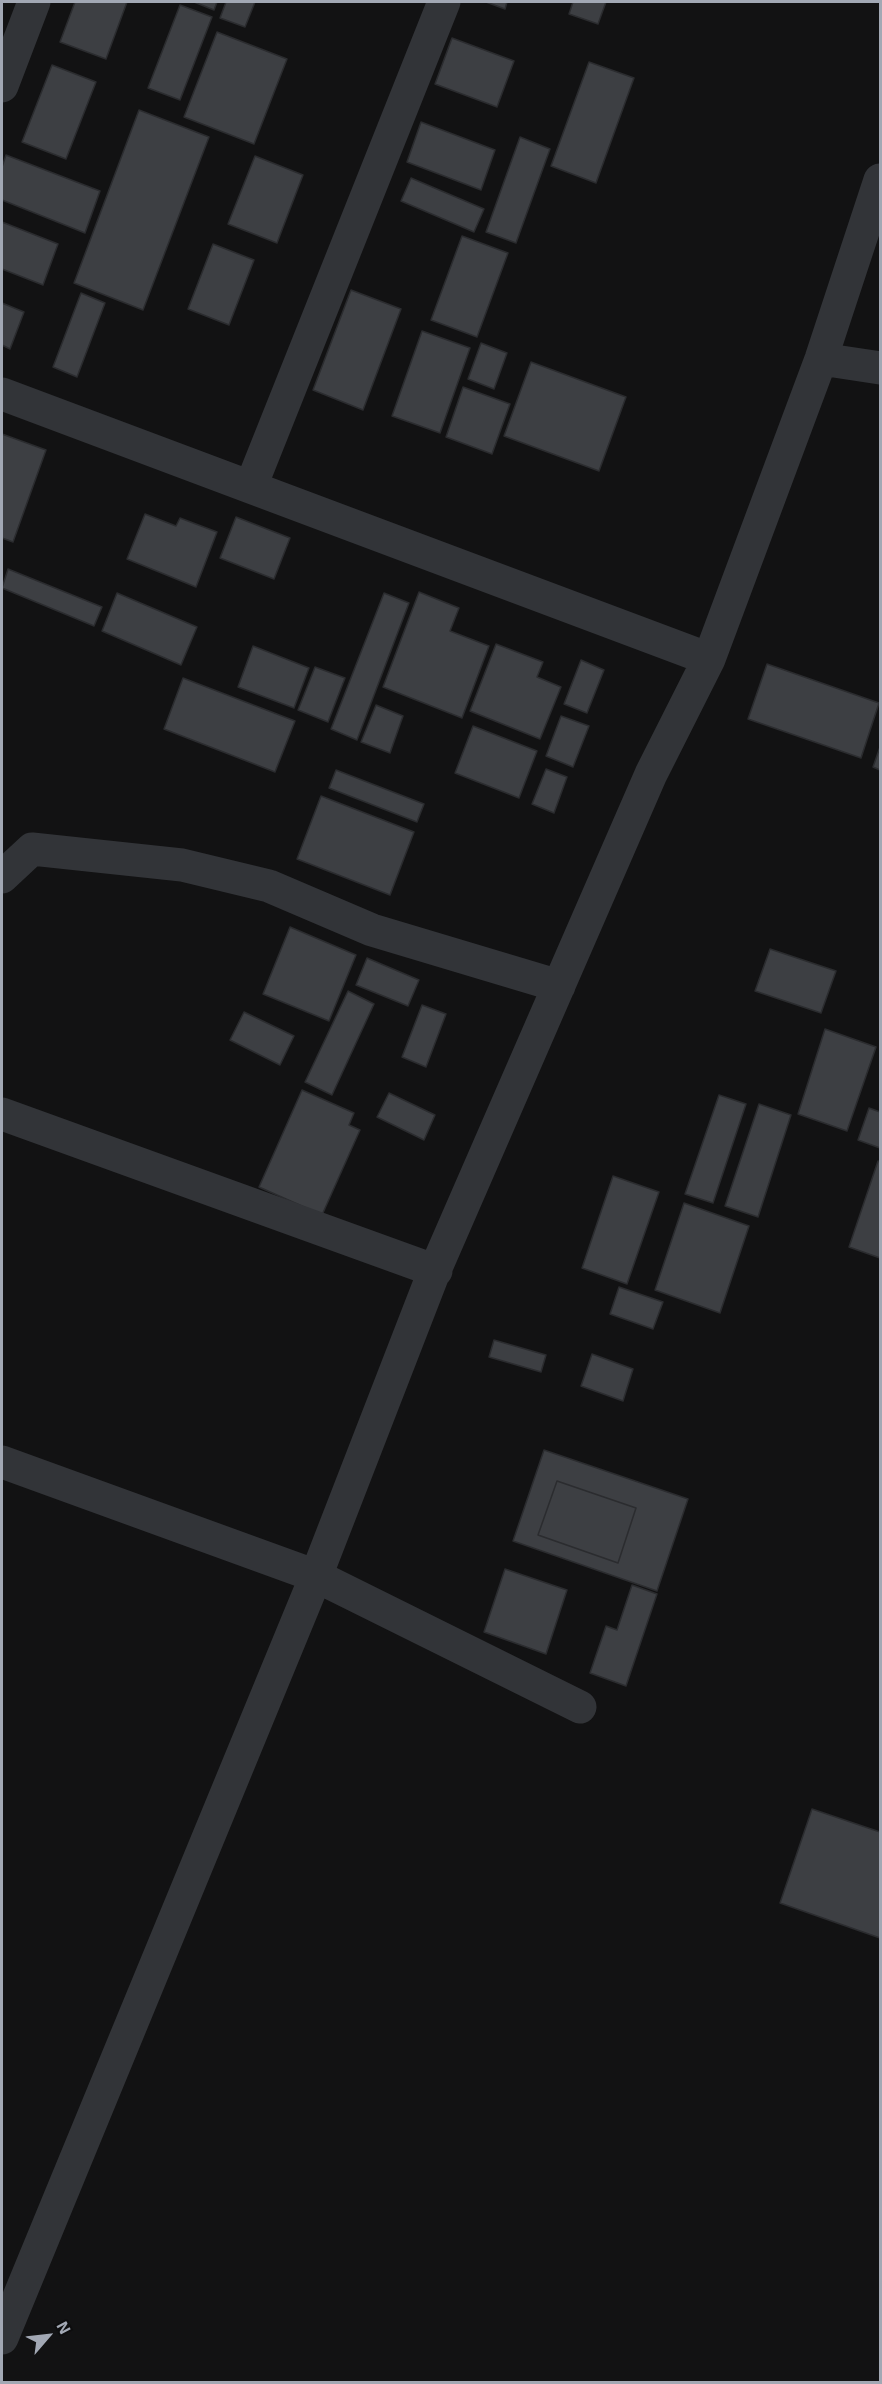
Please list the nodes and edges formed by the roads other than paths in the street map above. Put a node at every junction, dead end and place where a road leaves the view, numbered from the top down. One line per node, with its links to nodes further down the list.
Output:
1 (34, 2): 3 (street)
2 (444, 2): 8 (street)
3 (2, 86)
4 (880, 180): 5 (street)
5 (821, 359): 6 (street); 9 (street)
6 (880, 368)
7 (2, 394): 8 (street)
8 (251, 486): 9 (street)
9 (709, 659): 11 (street)
10 (2, 877): 11 (street)
11 (559, 986): 13 (street)
12 (2, 1114): 13 (street)
13 (436, 1271): 15 (street)
14 (2, 1462): 15 (street)
15 (316, 1576): 16 (street); 17 (street)
16 (580, 1707)
17 (2, 2338)

